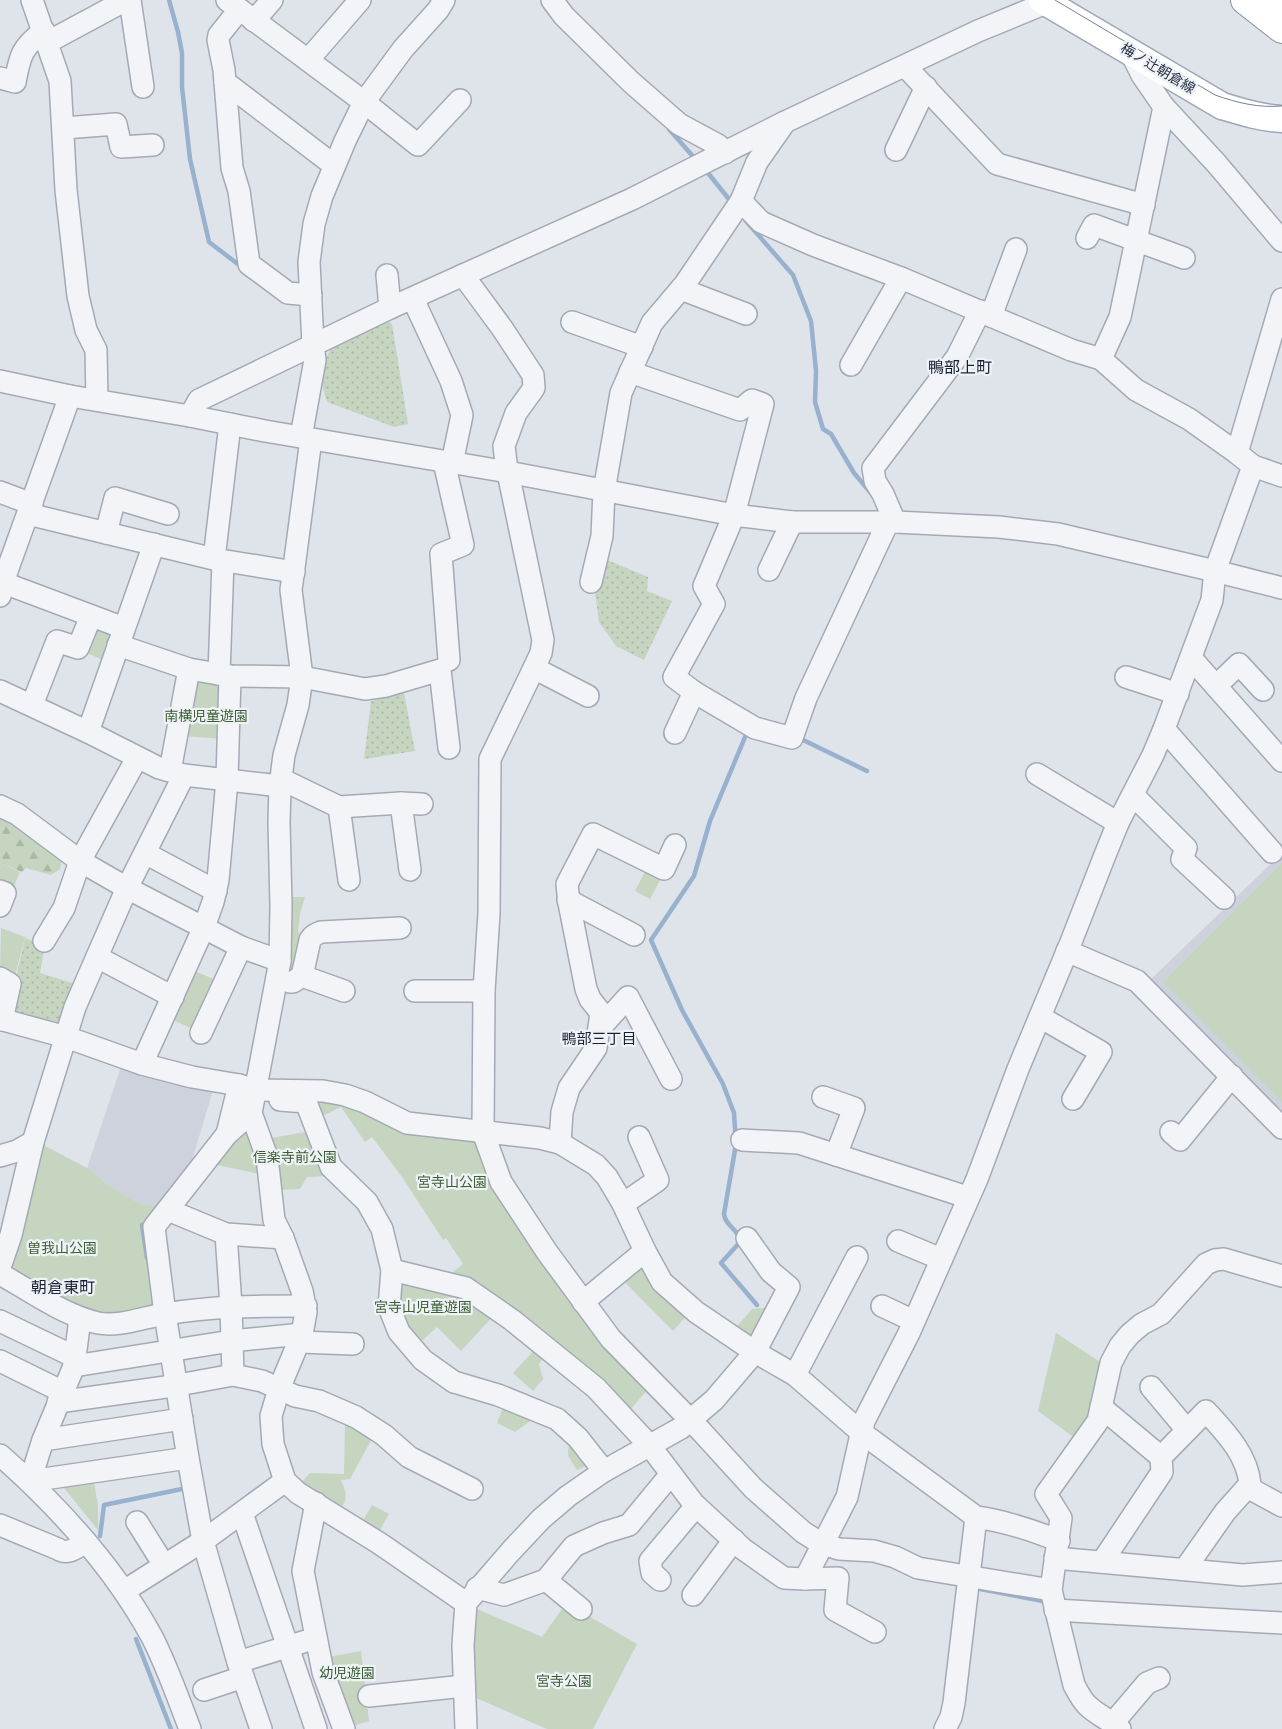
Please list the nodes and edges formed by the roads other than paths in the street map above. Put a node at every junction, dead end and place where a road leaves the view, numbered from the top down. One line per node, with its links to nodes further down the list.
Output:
1 (32, 0): 14 (street)
2 (126, 0): 14 (street)
3 (130, 0): 20 (street)
4 (272, 0): 12 (street)
5 (360, 0): 16 (street)
6 (444, 0): 23 (street)
7 (552, 0): 30 (street)
8 (1246, 0): 13 (highway)
9 (1277, 0): 11 (main road)
10 (1044, 2): 15 (main road, 梅ノ辻朝倉線); 17 (street)
11 (1282, 4)
12 (240, 10): 16 (street); 19 (street)
13 (1282, 29)
14 (46, 36): 18 (street); 27 (street)
15 (1130, 51): 24 (street); 25 (main road, 梅ノ辻朝倉線)
16 (308, 60): 23 (street)
17 (905, 66): 21 (street); 26 (street)
18 (0, 78)
19 (225, 82): 31 (street); 43 (street)
20 (143, 87)
21 (926, 87): 29 (street); 32 (street)
22 (460, 100): 23 (street)
23 (364, 102): 31 (street)
24 (1164, 107): 32 (street); 36 (street)
25 (1282, 119)
26 (785, 122): 30 (street); 33 (street)
27 (64, 128): 28 (street); 57 (street)
28 (152, 145)
29 (896, 150)
30 (724, 153): 40 (street)
31 (335, 163): 43 (street)
32 (1144, 205): 35 (street)
33 (737, 206): 41 (street); 42 (street)
34 (1087, 238): 35 (street)
35 (1137, 240): 38 (street); 52 (street)
36 (1282, 241)
37 (1016, 249): 48 (street)
38 (1184, 258)
39 (387, 275): 46 (street)
40 (463, 275): 44 (street); 63 (street)
41 (901, 278): 48 (street); 53 (street)
42 (681, 289): 47 (street); 51 (street)
43 (311, 295): 50 (street)
44 (413, 299): 46 (street); 62 (street)
45 (1282, 299): 61 (street)
46 (390, 308): 50 (street)
47 (746, 314)
48 (986, 314): 52 (street); 71 (street)
49 (572, 322): 51 (street)
50 (313, 345): 58 (street); 60 (street)
51 (642, 347): 54 (street)
52 (1100, 359): 61 (street)
53 (850, 365)
54 (630, 372): 65 (street); 69 (street)
55 (0, 381): 56 (street)
56 (70, 396): 57 (street); 67 (street)
57 (97, 400): 58 (street)
58 (190, 416): 59 (street)
59 (230, 424): 60 (street); 74 (street)
60 (306, 438): 62 (street); 77 (street)
61 (1245, 460): 64 (street); 76 (street)
62 (448, 462): 63 (street); 84 (street)
63 (508, 472): 65 (street); 85 (street)
64 (1282, 476)
65 (604, 491): 69 (street); 79 (street)
66 (0, 492): 67 (street)
67 (30, 509): 72 (street); 78 (street)
68 (168, 514): 72 (street)
69 (734, 515): 70 (street); 93 (street)
70 (792, 522): 71 (street); 75 (street)
71 (892, 522): 76 (street); 93 (street)
72 (106, 533): 73 (street)
73 (154, 544): 74 (street); 82 (street)
74 (219, 560): 77 (street); 87 (street)
75 (769, 570)
76 (1215, 571): 80 (street); 83 (street)
77 (294, 572): 88 (street)
78 (3, 580): 81 (street)
79 (591, 582)
80 (1282, 588)
81 (91, 616): 82 (street); 96 (street)
82 (121, 637): 86 (street); 98 (street)
83 (1191, 658): 90 (street); 94 (street)
84 (449, 660)
85 (534, 668): 95 (street); 137 (street)
86 (189, 669): 87 (street); 103 (street)
87 (225, 675): 88 (street); 105 (street)
88 (302, 677): 100 (street); 106 (street)
89 (1126, 677): 94 (street)
90 (1216, 686): 91 (street); 102 (street)
91 (1263, 690)
92 (0, 691): 96 (street)
93 (694, 692): 99 (street)
94 (1178, 694): 97 (street)
95 (588, 696)
96 (32, 706): 98 (street)
97 (1164, 728): 107 (street); 114 (street)
98 (88, 732): 101 (street)
99 (675, 733)
100 (449, 748)
101 (136, 758): 103 (street); 116 (street)
102 (1282, 761)
103 (177, 773): 105 (street); 115 (street)
104 (1037, 774): 112 (street)
105 (227, 780): 106 (street); 121 (street)
106 (281, 783): 111 (street); 132 (street)
107 (1133, 795): 112 (street); 122 (street)
108 (401, 803): 109 (street); 111 (street); 117 (street)
109 (422, 804)
110 (0, 806): 116 (street)
111 (339, 807): 118 (street)
112 (1118, 822): 130 (street)
113 (675, 845): 123 (street)
114 (1272, 852)
115 (145, 853): 119 (street); 121 (street)
116 (80, 861): 119 (street); 128 (street)
117 (410, 870)
118 (349, 880)
119 (127, 888): 125 (street); 131 (street)
120 (0, 891): 124 (street)
121 (216, 891): 125 (street)
122 (1224, 898)
123 (568, 900): 127 (street); 141 (street)
124 (0, 906)
125 (204, 927): 129 (street); 138 (street)
126 (400, 928): 133 (street)
127 (634, 935)
128 (44, 941)
129 (242, 947): 132 (street); 142 (street)
130 (1067, 951): 139 (street); 145 (street)
131 (97, 957): 138 (street); 143 (street)
132 (278, 971): 133 (street); 147 (street)
133 (302, 976): 135 (street)
134 (0, 978): 140 (street)
135 (344, 990)
136 (414, 991): 137 (street)
137 (479, 991): 151 (street)
138 (173, 997): 144 (street)
139 (1040, 1017): 149 (street); 160 (street)
140 (1, 1020): 143 (street)
141 (600, 1028): 146 (street); 157 (street)
142 (201, 1033)
143 (66, 1037): 144 (street); 156 (street)
144 (142, 1064): 147 (street)
145 (1232, 1076): 150 (street); 152 (street)
146 (671, 1079)
147 (250, 1096): 151 (street); 153 (street); 153 (street); 165 (street); 172 (street)
148 (823, 1097): 158 (street)
149 (1073, 1099)
150 (1282, 1128)
151 (480, 1131): 157 (street); 175 (street)
152 (1171, 1132)
153 (227, 1134): 162 (street)
154 (639, 1137): 161 (street)
155 (742, 1140): 158 (street)
156 (33, 1142): 159 (street); 163 (street)
157 (560, 1143): 161 (street)
158 (836, 1155): 160 (street)
159 (0, 1156)
160 (967, 1197): 169 (street)
161 (623, 1204): 168 (street)
162 (168, 1210): 164 (street); 179 (street)
163 (6, 1233): 171 (street)
164 (226, 1234): 165 (street); 176 (street)
165 (283, 1238): 177 (street)
166 (746, 1238): 187 (street)
167 (898, 1241): 169 (street)
168 (645, 1251): 175 (street); 187 (street)
169 (941, 1259): 182 (street)
170 (848, 1260): 191 (street)
171 (0, 1267)
172 (392, 1270): 205 (street); 206 (street)
173 (0, 1274): 180 (street)
174 (1282, 1276): 196 (street)
175 (583, 1302): 199 (street)
176 (231, 1306): 177 (street); 179 (street); 184 (street)
177 (306, 1306): 183 (street)
178 (882, 1306): 182 (street)
179 (160, 1315): 180 (street); 186 (street)
180 (80, 1318): 189 (street)
181 (0, 1321): 189 (street)
182 (914, 1321): 200 (street)
183 (301, 1338): 184 (street); 185 (street); 194 (street)
184 (231, 1341): 186 (street); 190 (street)
185 (353, 1344)
186 (167, 1352): 189 (street); 192 (street)
187 (754, 1352): 191 (street); 199 (street)
188 (0, 1361): 195 (street)
189 (74, 1362): 195 (street)
190 (233, 1375): 192 (street); 194 (street)
191 (795, 1375): 200 (street)
192 (172, 1386): 195 (street); 197 (street)
193 (1151, 1387): 198 (street)
194 (279, 1389): 208 (street); 210 (street)
195 (61, 1397): 201 (street)
196 (1101, 1407): 203 (street); 222 (street)
197 (178, 1419): 201 (street); 204 (street)
198 (1187, 1430): 203 (street); 209 (street)
199 (686, 1433): 205 (street); 221 (street)
200 (862, 1433): 215 (street); 221 (street)
201 (43, 1440): 207 (street)
202 (0, 1456): 207 (street)
203 (1161, 1457): 223 (street)
204 (184, 1459): 207 (street); 219 (street)
205 (660, 1460): 206 (street); 212 (street); 228 (street)
206 (604, 1471): 232 (street)
207 (30, 1481): 220 (street)
208 (285, 1481): 211 (street); 214 (street)
209 (1247, 1487): 213 (street); 225 (street)
210 (472, 1489)
211 (316, 1503): 232 (street); 238 (street)
212 (696, 1506): 218 (street); 229 (street)
213 (1282, 1506)
214 (242, 1513): 219 (street); 239 (street)
215 (976, 1517): 222 (street); 230 (street)
216 (137, 1522): 224 (street)
217 (0, 1525): 220 (street)
218 (734, 1540): 226 (street); 233 (street)
219 (203, 1541): 224 (street); 240 (street)
220 (86, 1542): 231 (street)
221 (822, 1544): 226 (street); 230 (street)
222 (1057, 1550): 223 (street); 234 (street)
223 (1102, 1562): 225 (street)
224 (164, 1566): 231 (street)
225 (1185, 1569): 227 (street)
226 (809, 1571): 237 (street)
227 (1282, 1572)
228 (546, 1580): 232 (street); 235 (street)
229 (660, 1580)
230 (968, 1585): 234 (street); 251 (street)
231 (124, 1591): 246 (street)
232 (478, 1594): 242 (street)
233 (693, 1594)
234 (1053, 1600): 236 (street); 245 (street)
235 (581, 1609)
236 (1282, 1623)
237 (875, 1632)
238 (316, 1638): 239 (street); 249 (street)
239 (287, 1647): 240 (street); 248 (street)
240 (241, 1669): 243 (street); 247 (street)
241 (1159, 1678): 245 (street)
242 (464, 1686): 244 (street); 250 (street)
243 (204, 1690)
244 (369, 1696)
245 (1116, 1726)
246 (190, 1729)
247 (262, 1729)
248 (316, 1729)
249 (344, 1729)
250 (466, 1729)
251 (945, 1729)

